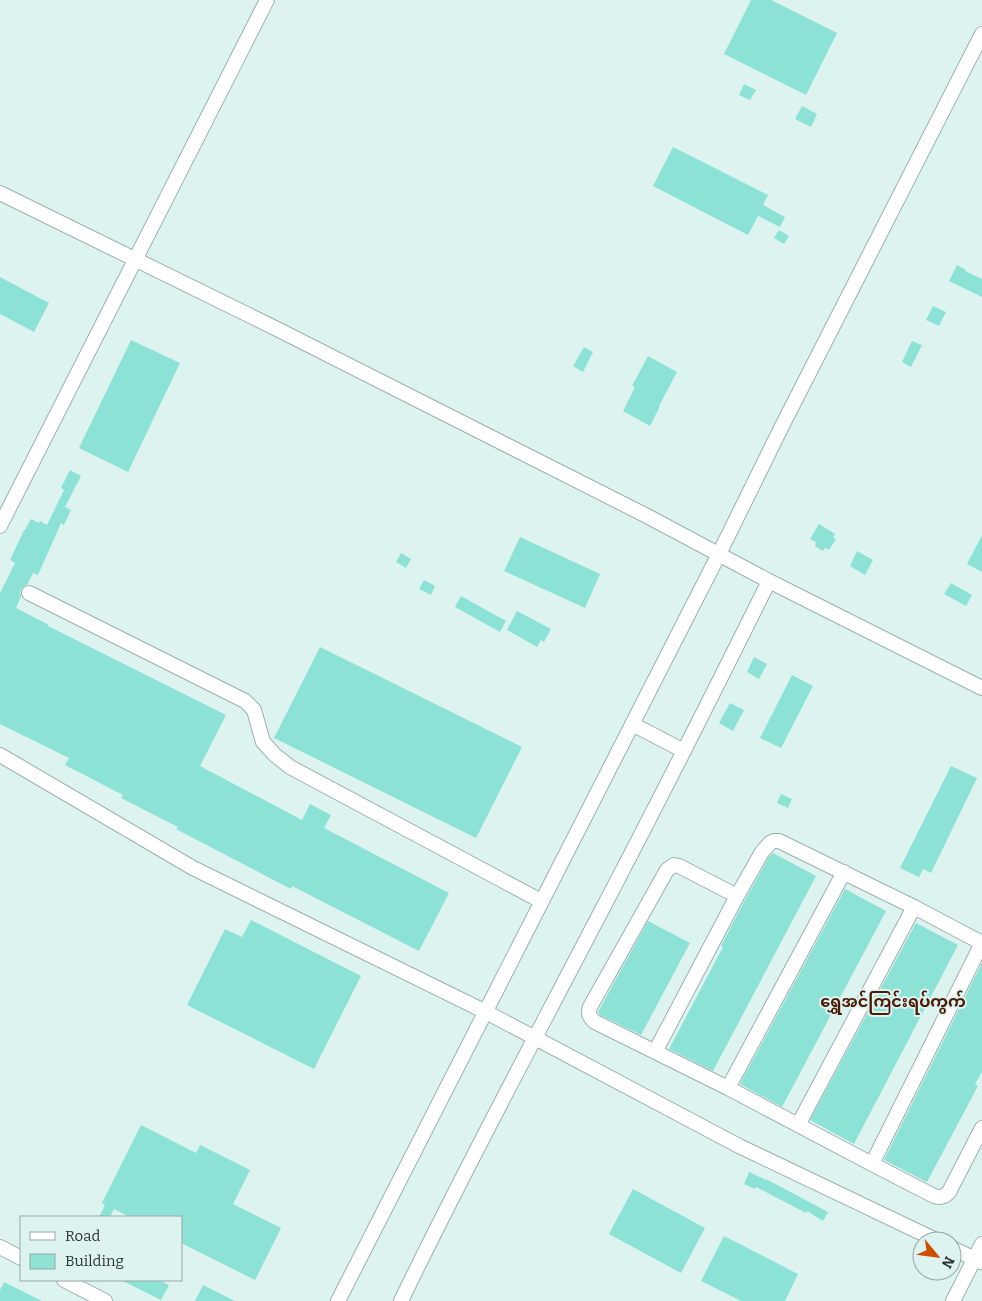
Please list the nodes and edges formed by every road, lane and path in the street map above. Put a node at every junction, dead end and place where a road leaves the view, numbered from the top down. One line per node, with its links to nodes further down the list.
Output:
1 (268, 0): 4 (street)
2 (982, 34): 6 (street)
3 (0, 193): 4 (street)
4 (135, 259): 5 (street); 6 (street)
5 (0, 526)
6 (719, 554): 7 (street); 10 (street)
7 (769, 580): 9 (street); 11 (street)
8 (29, 592): 15 (street)
9 (982, 688)
10 (632, 724): 11 (street); 15 (street)
11 (684, 751): 19 (street)
12 (0, 755): 18 (street)
13 (844, 872): 14 (street); 16 (street); 21 (street)
14 (737, 896): 20 (street); 20 (street)
15 (542, 901): 18 (street)
16 (914, 907): 17 (street); 22 (street)
17 (982, 943): 24 (street)
18 (486, 1012): 19 (street); 33 (street)
19 (534, 1038): 25 (street); 34 (street)
20 (655, 1052): 21 (street)
21 (728, 1088): 22 (street)
22 (798, 1125): 24 (street)
23 (982, 1128): 24 (street)
24 (872, 1164)
25 (917, 1231)
26 (982, 1244): 30 (street)
27 (0, 1247): 29 (street)
28 (962, 1253): 30 (street)
29 (20, 1257)
30 (978, 1260): 35 (street)
31 (66, 1281): 32 (street)
32 (105, 1301)
33 (338, 1301)
34 (400, 1301)
35 (953, 1301)

